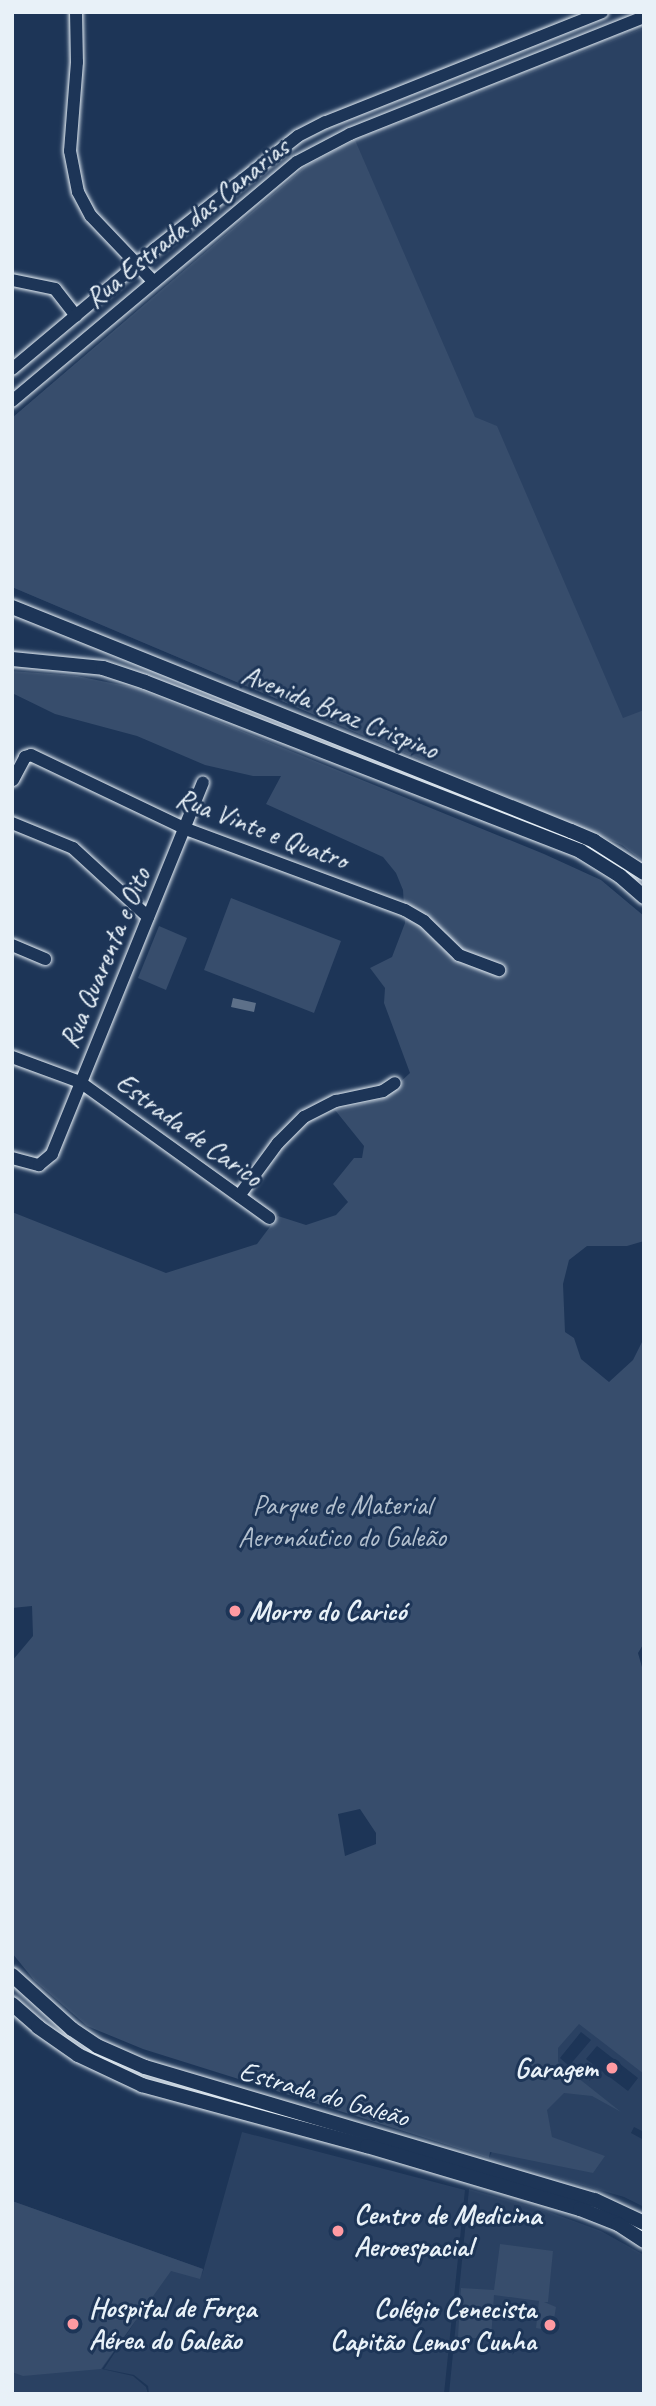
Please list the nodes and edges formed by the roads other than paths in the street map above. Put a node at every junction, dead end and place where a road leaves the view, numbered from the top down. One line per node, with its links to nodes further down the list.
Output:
1 (76, 12): 8 (street)
2 (602, 12): 4 (street, Rua Estrada das Canarias)
3 (644, 17): 5 (street, Rua Estrada das Canarias)
4 (537, 37): 5 (street); 6 (street, Rua Estrada das Canarias)
5 (545, 56): 7 (street, Rua Estrada das Canarias)
6 (199, 214): 7 (street); 8 (street, Rua Estrada das Canarias)
7 (212, 231): 11 (street, Rua Estrada das Canarias)
8 (136, 265): 10 (street, Rua Estrada das Canarias); 11 (street)
9 (18, 281): 12 (street); 14 (street)
10 (116, 281): 13 (street); 14 (street, Rua Estrada das Canarias)
11 (153, 281): 13 (street, Rua Estrada das Canarias)
12 (12, 294)
13 (133, 298): 16 (street, Rua Estrada das Canarias)
14 (76, 316): 15 (street, Rua Estrada das Canarias)
15 (12, 369)
16 (12, 401)
17 (12, 607): 23 (main road, Avenida Braz Crispino)
18 (12, 659): 24 (main road, Avenida Braz Crispino)
19 (13, 780): 22 (street, Rua Vinte e Quatro)
20 (203, 782): 22 (street, Rua Quarenta e Oito)
21 (12, 822): 25 (street)
22 (186, 829): 25 (street, Rua Quarenta e Oito); 28 (street, Rua Vinte e Quatro)
23 (644, 873)
24 (644, 897)
25 (148, 917): 30 (street, Rua Quarenta e Oito)
26 (12, 945): 27 (street)
27 (45, 960)
28 (499, 970)
29 (12, 1057): 30 (street, Estrada de Carico)
30 (80, 1082): 32 (street, Rua Quarenta e Oito); 33 (street, Estrada de Carico)
31 (395, 1083): 33 (street)
32 (12, 1158)
33 (239, 1196): 34 (street, Estrada de Carico)
34 (269, 1219)
35 (12, 1975): 37 (main road, Estrada do Galeão)
36 (12, 2004): 38 (main road, Estrada do Galeão)
37 (644, 2223)
38 (644, 2241)

